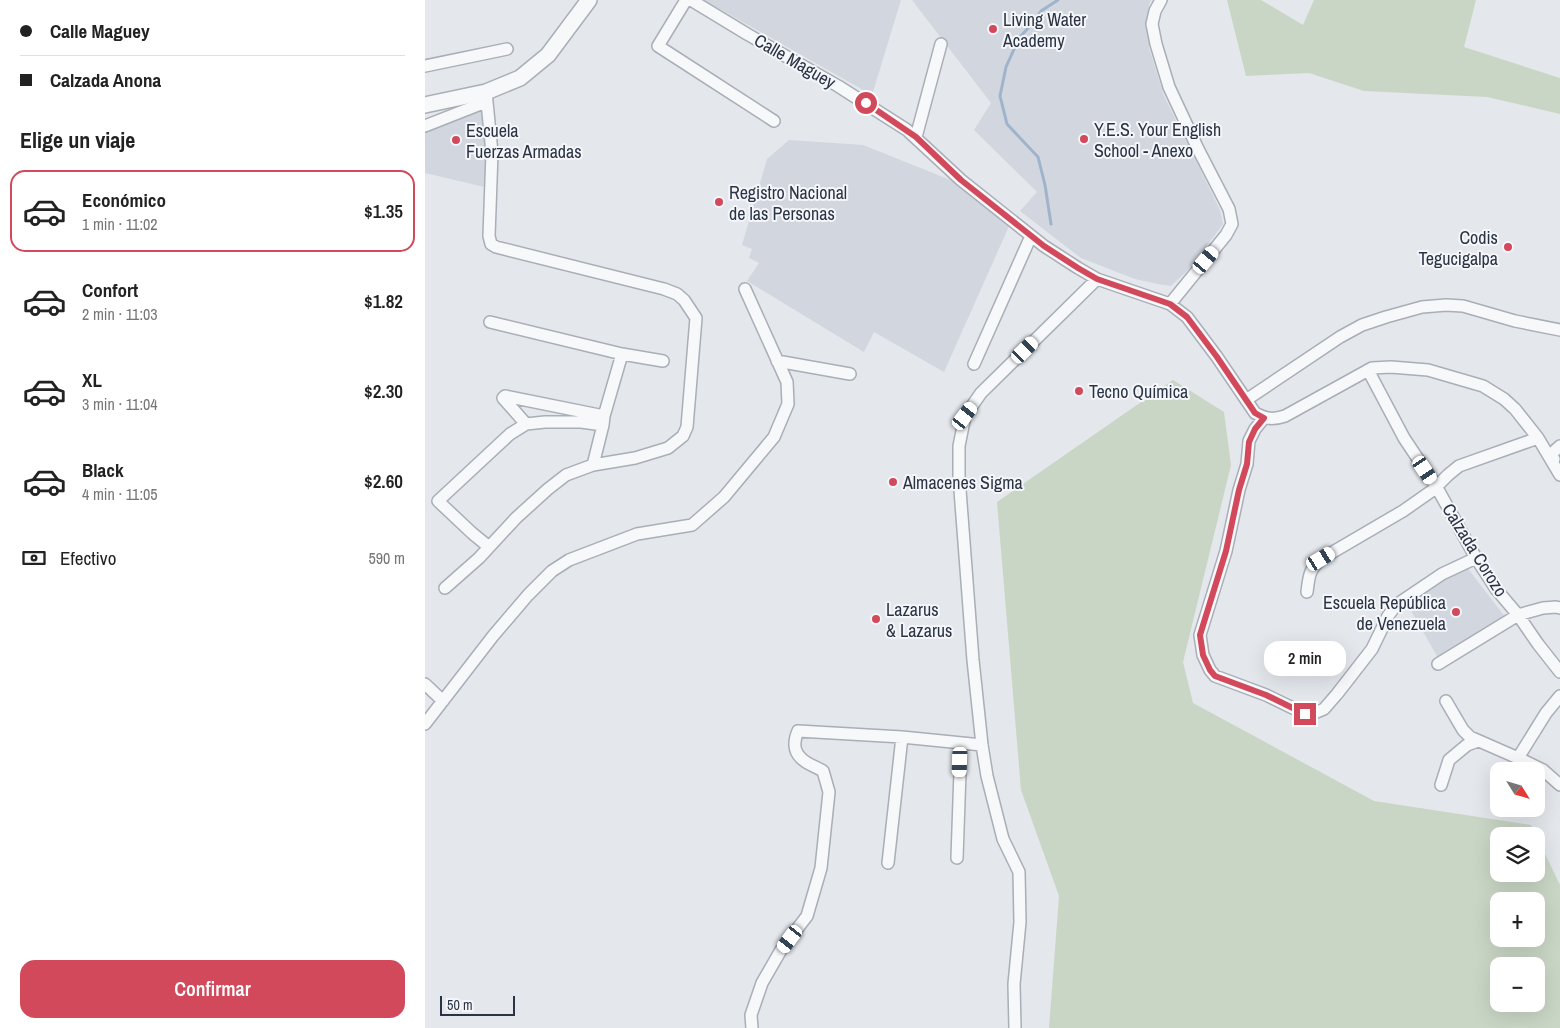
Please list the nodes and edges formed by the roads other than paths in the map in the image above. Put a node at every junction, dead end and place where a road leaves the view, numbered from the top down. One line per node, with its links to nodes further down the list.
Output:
1 (686, 0): 10 (street)
2 (691, 0): 12 (street, Calle Maguey)
3 (1161, 0): 16 (street)
4 (587, 1): 8 (street)
5 (941, 44): 12 (street)
6 (507, 49): 7 (street)
7 (425, 66)
8 (486, 97): 9 (street); 11 (street); 33 (street)
9 (425, 105)
10 (775, 121)
11 (425, 126)
12 (916, 137): 13 (street, Calle Maguey)
13 (1031, 236): 14 (street, Calle Maguey); 22 (street)
14 (1097, 279): 16 (street, Calle Maguey); 52 (street)
15 (745, 289): 20 (street)
16 (1170, 304): 25 (street, Calle Maguey)
17 (490, 322): 19 (street)
18 (1560, 330): 25 (street)
19 (622, 354): 21 (street); 27 (street)
20 (777, 360): 24 (street); 47 (street)
21 (663, 361)
22 (974, 364)
23 (1367, 370): 26 (street); 29 (street); 35 (street, Calzada Corozo)
24 (850, 374)
25 (1246, 400): 26 (street, Calle Maguey)
26 (1264, 418): 37 (street)
27 (603, 421): 28 (street); 28 (street); 33 (street)
28 (526, 424): 36 (street)
29 (1538, 438): 31 (street); 35 (street)
30 (1560, 446): 31 (street)
31 (1549, 456): 32 (street); 34 (street)
32 (1560, 463)
33 (593, 465): 36 (street)
34 (1560, 475)
35 (1436, 486): 37 (street, Calzada Corozo); 39 (street)
36 (489, 547): 38 (street)
37 (1477, 558): 41 (street, Calzada Corozo)
38 (445, 588)
39 (1307, 592)
40 (1560, 608): 41 (street)
41 (1518, 615): 42 (street); 43 (street, Calzada Corozo)
42 (1438, 664)
43 (1560, 672)
44 (425, 684): 47 (street)
45 (1560, 696): 53 (street)
46 (1446, 700): 50 (street)
47 (443, 701): 48 (street)
48 (425, 724)
49 (902, 737): 51 (street); 57 (street); 58 (street)
50 (1477, 741): 53 (street); 54 (street)
51 (961, 743): 52 (street); 56 (street)
52 (982, 745): 59 (street)
53 (1519, 758): 55 (street)
54 (1441, 785)
55 (1560, 785)
56 (957, 858)
57 (889, 863)
58 (752, 1028)
59 (1015, 1028)

